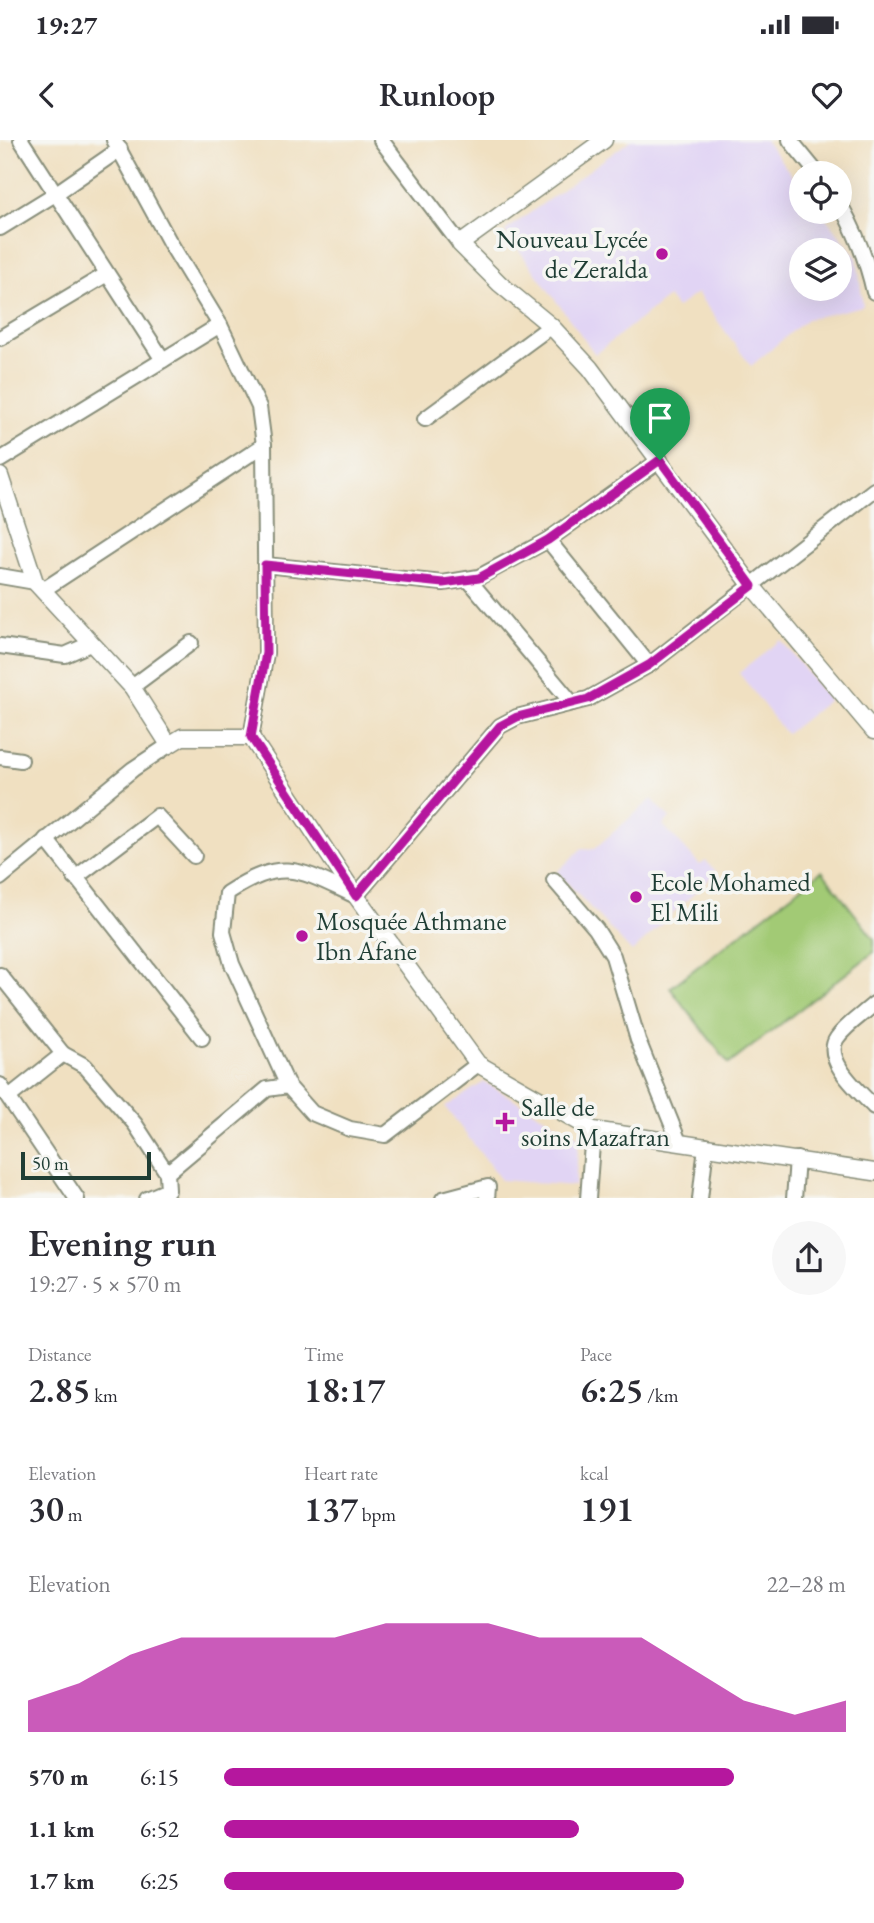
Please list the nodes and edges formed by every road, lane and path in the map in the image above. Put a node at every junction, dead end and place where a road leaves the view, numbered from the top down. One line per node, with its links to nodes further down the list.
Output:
1 (21, 140): 8 (street)
2 (381, 140): 11 (street)
3 (604, 140): 6 (street)
4 (790, 140): 7 (street)
5 (117, 145): 8 (street); 14 (street)
6 (585, 145): 11 (street)
7 (807, 161)
8 (55, 194): 10 (street); 12 (street)
9 (851, 224): 13 (street)
10 (0, 228)
11 (460, 244): 15 (street)
12 (107, 274): 16 (street); 17 (street)
13 (874, 292)
14 (220, 325): 17 (street); 19 (street)
15 (551, 326): 18 (street); 21 (street)
16 (0, 338)
17 (163, 360): 20 (street)
18 (425, 419)
19 (264, 445): 25 (street); 28 (street)
20 (0, 460)
21 (660, 460): 24 (street); 29 (street)
22 (0, 476): 28 (street)
23 (874, 490): 29 (street)
24 (548, 540): 27 (street); 33 (street)
25 (265, 565): 27 (street); 37 (street)
26 (0, 576): 28 (street)
27 (468, 579): 35 (street)
28 (39, 586): 31 (street)
29 (752, 586): 33 (street); 36 (street)
30 (191, 643): 34 (street)
31 (90, 644): 32 (street); 34 (street)
32 (0, 646)
33 (649, 665): 35 (street)
34 (132, 687): 38 (street)
35 (572, 703): 46 (street)
36 (874, 731)
37 (251, 737): 38 (street); 46 (street)
38 (169, 745): 41 (street)
39 (0, 757): 40 (street)
40 (21, 760)
41 (46, 839): 43 (street); 44 (street)
42 (194, 856): 44 (street)
43 (0, 878)
44 (75, 878): 49 (street)
45 (554, 880): 56 (street)
46 (356, 896): 51 (street); 52 (street)
47 (0, 975): 50 (street)
48 (874, 1004): 54 (street)
49 (202, 1038)
50 (64, 1054): 53 (street); 59 (street)
51 (478, 1064): 52 (street); 55 (street)
52 (288, 1086): 59 (street)
53 (5, 1091): 62 (street)
54 (874, 1107)
55 (593, 1130): 56 (street); 66 (street)
56 (679, 1142): 57 (street)
57 (706, 1146): 58 (street); 67 (street)
58 (797, 1159): 60 (street); 68 (street)
59 (167, 1172): 61 (street)
60 (874, 1172)
61 (171, 1194): 63 (street)
62 (76, 1198)
63 (152, 1198)
64 (447, 1198): 65 (street)
65 (487, 1198)
66 (588, 1198)
67 (700, 1198)
68 (794, 1198)

